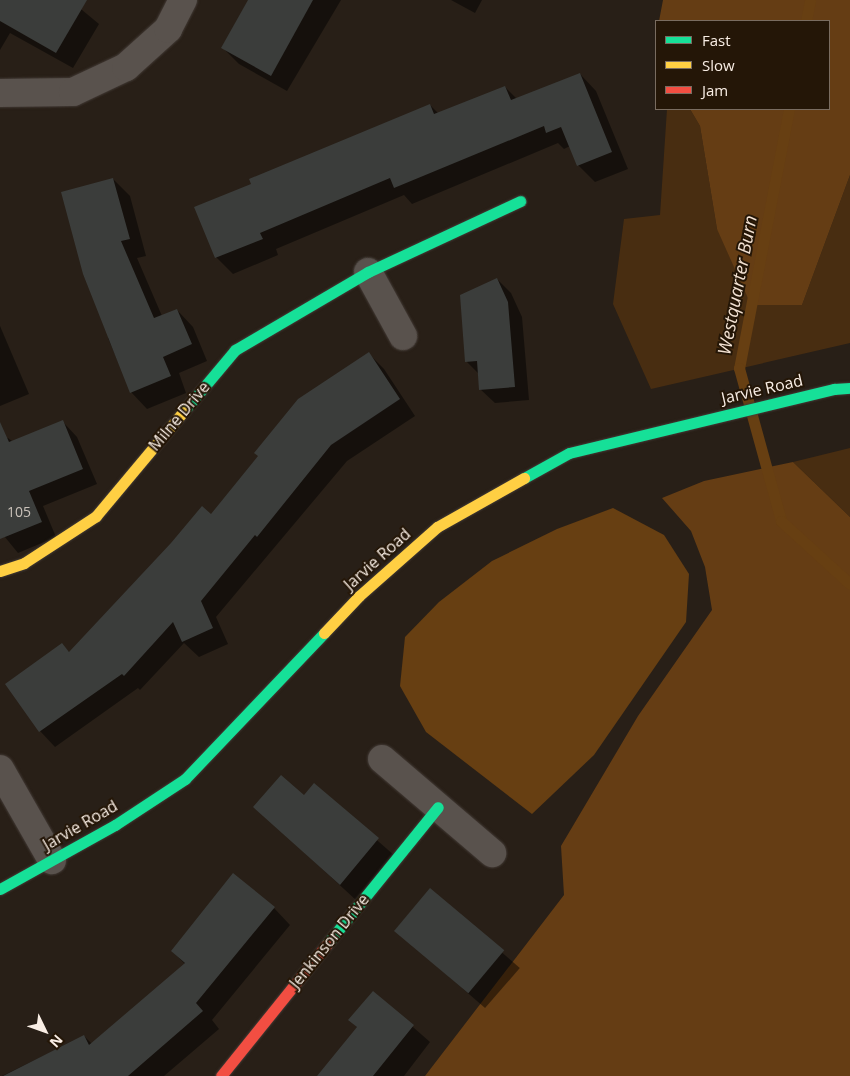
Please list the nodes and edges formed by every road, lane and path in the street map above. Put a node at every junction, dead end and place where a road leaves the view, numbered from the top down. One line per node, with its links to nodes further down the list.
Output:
1 (183, 0): 2 (street)
2 (0, 93)
3 (520, 201): 4 (street, Milne Drive)
4 (368, 272): 5 (street); 7 (street, Milne Drive)
5 (403, 336)
6 (850, 388): 12 (street, Jarvie Road)
7 (0, 571)
8 (382, 760): 10 (street)
9 (0, 769): 12 (street)
10 (438, 807): 11 (street); 14 (street, Jenkinson Drive)
11 (492, 853)
12 (52, 860): 13 (street, Jarvie Road)
13 (0, 889)
14 (221, 1076)

